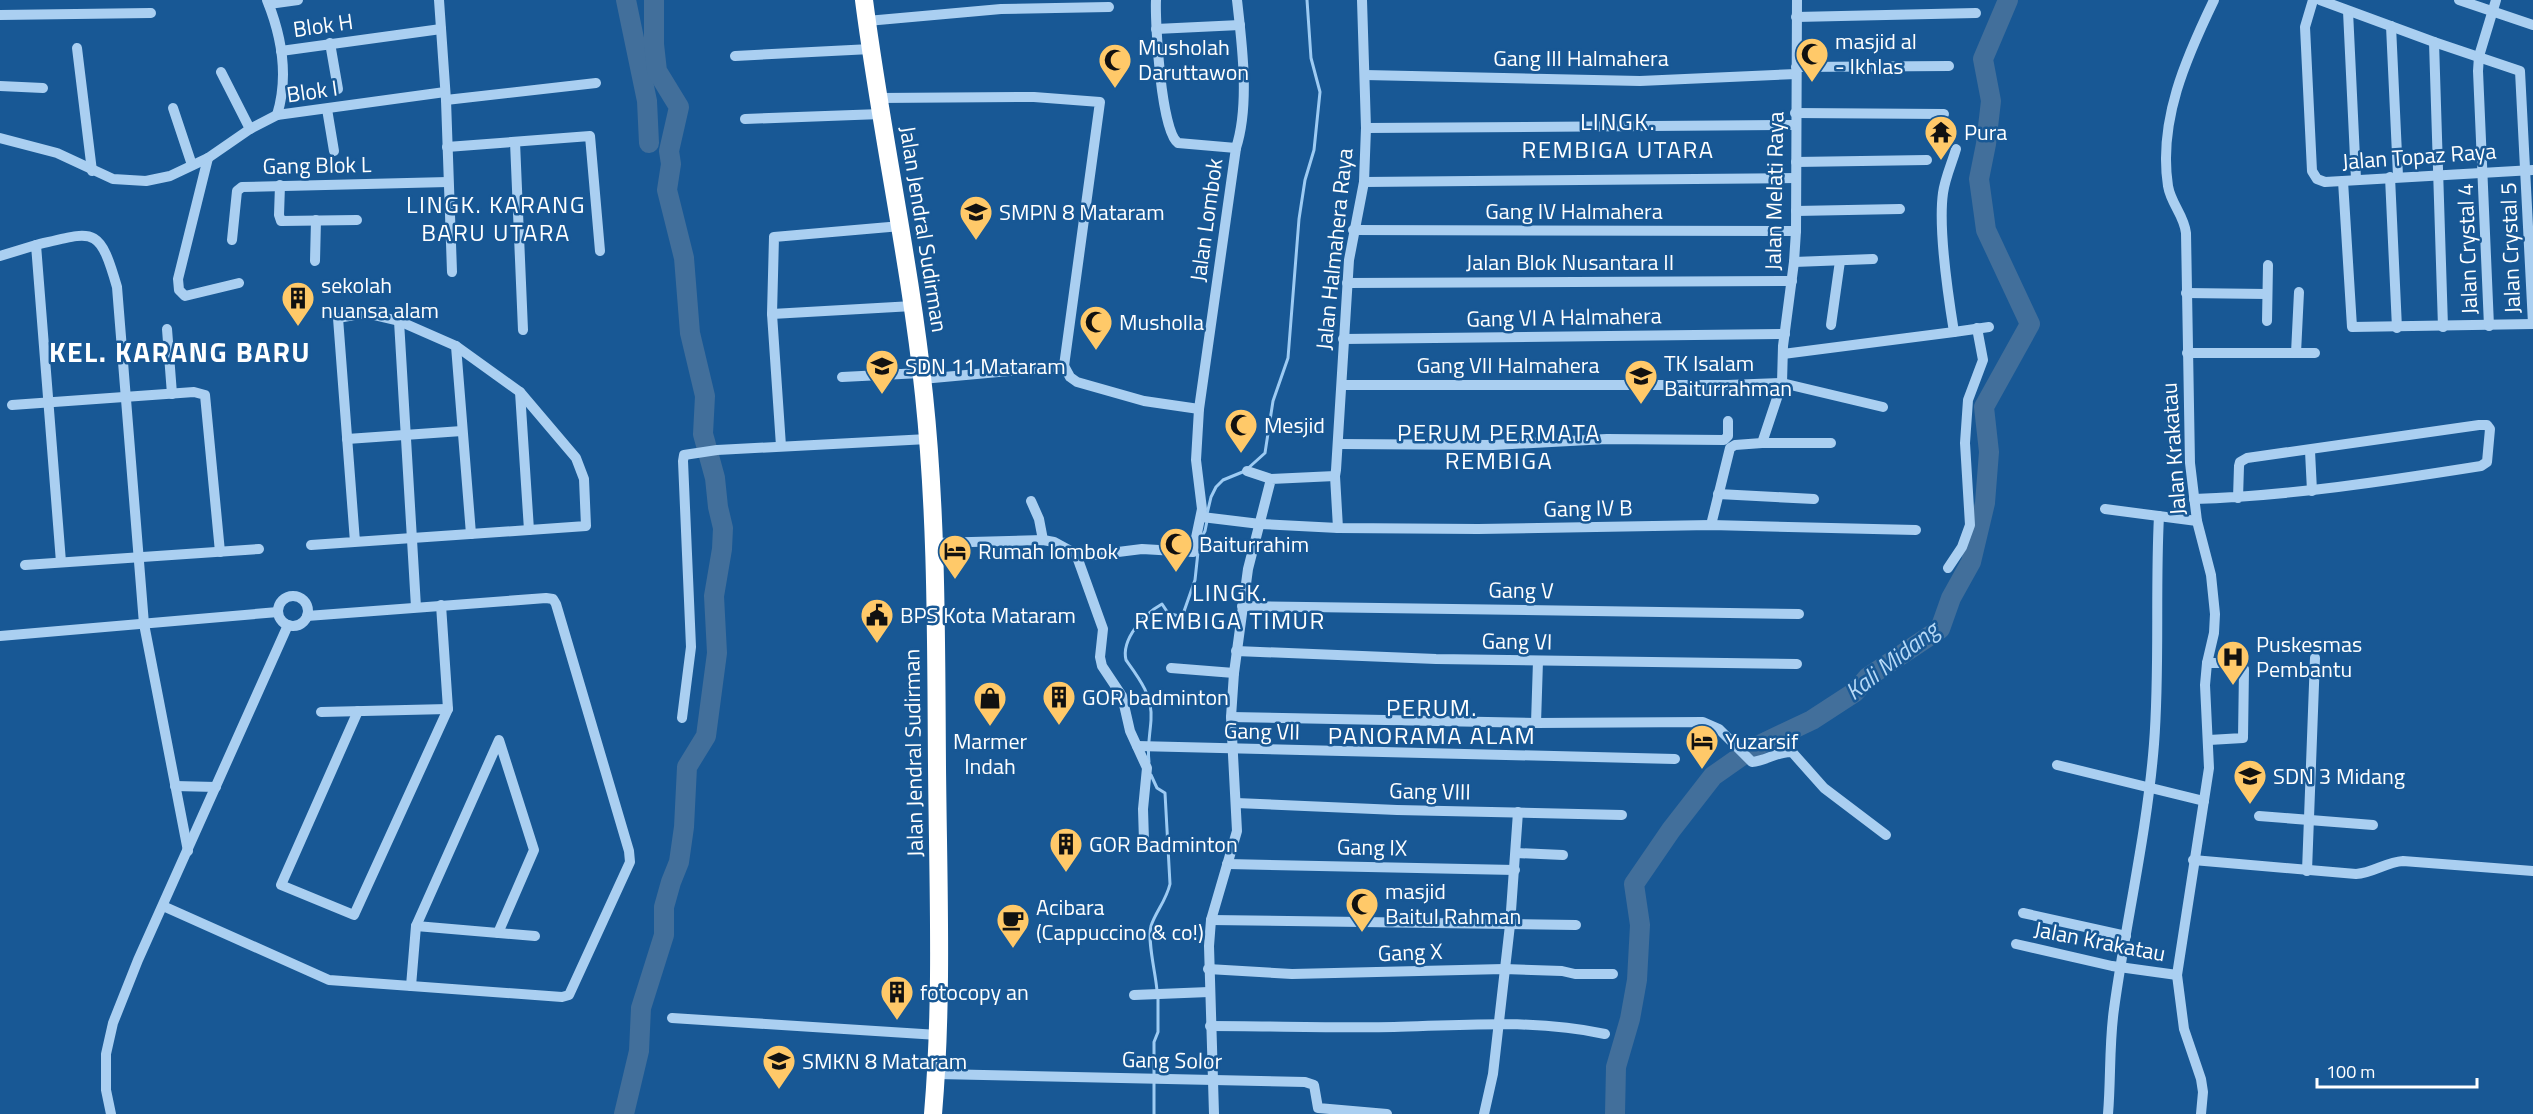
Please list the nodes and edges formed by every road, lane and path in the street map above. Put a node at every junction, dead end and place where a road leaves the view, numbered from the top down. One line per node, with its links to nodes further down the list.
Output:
1 (298, 0): 13 (street)
2 (440, 0): 26 (street)
3 (864, 0): 22 (highway, Jalan Jendral Sudirman)
4 (1156, 0): 27 (street)
5 (1237, 0): 23 (street, Jalan Lombok)
6 (1362, 0): 38 (street, Jalan Halmahera Raya)
7 (1797, 0): 21 (street, Jalan Melati Raya)
8 (2214, 0): 96 (street, Jalan Krakatau)
9 (2313, 0): 71 (street, Jalan Topaz Raya)
10 (2320, 0): 16 (street)
11 (2459, 0): 17 (street)
12 (2496, 0): 17 (street, Jalan Crystal 4)
13 (268, 2): 32 (street)
14 (1001, 5): 15 (street); 22 (street)
15 (1108, 7)
16 (2348, 11): 25 (street); 70 (street)
17 (2493, 12): 24 (street); 34 (street, Jalan Crystal 4)
18 (151, 13): 20 (street)
19 (1976, 13): 21 (street)
20 (0, 15)
21 (1796, 18): 36 (street, Jalan Melati Raya)
22 (867, 21): 31 (highway, Jalan Jendral Sudirman)
23 (1240, 25): 27 (street); 57 (street, Jalan Lombok)
24 (2533, 25)
25 (2391, 26): 28 (street); 69 (street)
26 (441, 29): 29 (street, Blok H); 43 (street)
27 (1156, 29): 57 (street)
28 (2434, 42): 34 (street); 67 (street)
29 (330, 43): 32 (street, Blok H); 42 (street)
30 (77, 48): 65 (street)
31 (871, 49): 33 (street); 44 (highway, Jalan Jendral Sudirman)
32 (281, 51): 49 (street)
33 (735, 56)
34 (2479, 56): 64 (street, Jalan Crystal 5); 66 (street, Jalan Crystal 4)
35 (1949, 66): 36 (street, Gang III Halmahera)
36 (1796, 71): 38 (street, Gang III Halmahera); 47 (street, Jalan Melati Raya)
37 (221, 72): 53 (street)
38 (1365, 75): 52 (street, Jalan Halmahera Raya)
39 (596, 82): 43 (street, Blok I)
40 (0, 86): 41 (street)
41 (43, 88)
42 (338, 89)
43 (446, 96): 46 (street, Blok I); 56 (street)
44 (880, 106): 50 (street); 79 (highway, Jalan Jendral Sudirman); 119 (street)
45 (174, 108): 63 (street)
46 (327, 108): 49 (street, Blok I); 59 (street)
47 (1795, 113): 48 (street); 51 (street, Jalan Melati Raya)
48 (1944, 114)
49 (277, 115): 53 (street, Blok I)
50 (745, 119)
51 (1796, 125): 52 (street); 62 (street, Jalan Melati Raya)
52 (1366, 128): 73 (street, Jalan Halmahera Raya)
53 (250, 129): 60 (street, Blok I)
54 (0, 139): 65 (street, Blok I)
55 (515, 142): 56 (street); 84 (street); 110 (street)
56 (447, 147): 72 (street)
57 (1236, 148): 130 (street, Jalan Lombok)
58 (1956, 148): 111 (street)
59 (334, 151)
60 (208, 158): 63 (street, Blok I); 93 (street)
61 (1927, 160): 62 (street)
62 (1796, 162): 68 (street, Jalan Melati Raya)
63 (192, 165): 65 (street, Blok I)
64 (2530, 170): 66 (street, Jalan Topaz Raya); 102 (street, Jalan Crystal 5)
65 (92, 171)
66 (2483, 171): 67 (street, Jalan Topaz Raya); 104 (street, Jalan Crystal 4)
67 (2439, 174): 69 (street, Jalan Topaz Raya); 106 (street)
68 (1796, 177): 73 (street); 76 (street, Jalan Melati Raya)
69 (2394, 177): 70 (street, Jalan Topaz Raya); 108 (street)
70 (2356, 179): 71 (street, Jalan Topaz Raya)
71 (2343, 181): 108 (street)
72 (448, 182): 74 (street, Gang Blok L); 91 (street)
73 (1364, 182): 80 (street, Jalan Halmahera Raya)
74 (280, 185): 77 (street); 82 (street, Gang Blok L)
75 (1899, 209): 76 (street)
76 (1796, 211): 81 (street, Jalan Melati Raya)
77 (316, 220): 78 (street); 87 (street)
78 (357, 220)
79 (901, 226): 98 (highway, Jalan Jendral Sudirman); 99 (street)
80 (1353, 230): 81 (street, Gang IV Halmahera); 94 (street, Jalan Halmahera Raya)
81 (1796, 231): 89 (street, Jalan Melati Raya)
82 (232, 240)
83 (36, 246): 85 (street); 126 (street); 127 (street)
84 (600, 251)
85 (0, 256)
86 (1873, 259): 88 (street)
87 (315, 261)
88 (1840, 261): 89 (street); 103 (street)
89 (1794, 262): 92 (street, Jalan Melati Raya)
90 (2268, 265): 97 (street)
91 (452, 272)
92 (1792, 281): 94 (street, Jalan Blok Nusantara II); 112 (street, Jalan Melati Raya)
93 (239, 283)
94 (1347, 283): 113 (street, Jalan Halmahera Raya)
95 (2299, 292): 116 (street)
96 (2186, 293): 97 (street); 115 (street, Jalan Krakatau)
97 (2267, 294): 101 (street)
98 (912, 306): 99 (street); 120 (highway, Jalan Jendral Sudirman)
99 (772, 314): 139 (street)
100 (399, 321): 114 (street); 133 (street); 134 (street)
101 (2266, 321)
102 (2533, 324): 104 (street)
103 (1831, 325)
104 (2489, 326): 106 (street)
105 (1989, 327): 107 (street)
106 (2443, 327): 108 (street)
107 (1977, 328): 111 (street); 171 (street)
108 (2397, 328)
109 (167, 329): 125 (street)
110 (523, 330)
111 (1954, 332): 118 (street)
112 (1785, 334): 113 (street, Gang VI A Halmahera); 118 (street, Jalan Melati Raya)
113 (1343, 339): 123 (street, Jalan Halmahera Raya)
114 (456, 346): 124 (street); 132 (street)
115 (2187, 353): 116 (street); 148 (street, Jalan Krakatau)
116 (2296, 353): 117 (street)
117 (2315, 353)
118 (1783, 354): 122 (street, Jalan Melati Raya)
119 (1064, 366): 120 (street); 130 (street)
120 (922, 376): 121 (street); 135 (highway, Jalan Jendral Sudirman)
121 (842, 377)
122 (1782, 383): 123 (street, Gang VII Halmahera); 129 (street, Gang VII Halmahera); 136 (street, Jalan Melati Raya)
123 (1342, 385): 138 (street, Jalan Halmahera Raya)
124 (520, 392): 157 (street); 157 (street)
125 (172, 394): 126 (street); 166 (street)
126 (127, 397): 127 (street); 168 (street)
127 (48, 402): 128 (street); 169 (street)
128 (12, 405)
129 (1883, 407)
130 (1199, 409): 151 (street, Jalan Lombok)
131 (1728, 421): 138 (street)
132 (462, 431): 133 (street); 159 (street)
133 (406, 435): 134 (street); 160 (street)
134 (347, 439): 162 (street)
135 (928, 439): 139 (street); 163 (highway, Jalan Jendral Sudirman)
136 (1762, 443): 137 (street); 145 (street)
137 (1831, 443)
138 (1338, 444): 142 (street, Jalan Halmahera Raya)
139 (781, 446): 192 (street)
140 (2310, 451): 144 (street); 144 (street); 146 (street)
141 (1248, 471): 143 (street)
142 (1335, 476): 143 (street); 156 (street, Jalan Halmahera Raya)
143 (1271, 479): 154 (street)
144 (2312, 490): 146 (street)
145 (1718, 494): 147 (street); 155 (street)
146 (2238, 498): 148 (street)
147 (1814, 499)
148 (2193, 500): 153 (street, Jalan Krakatau)
149 (1031, 501): 161 (street)
150 (2104, 509): 152 (street)
151 (1206, 516): 154 (street, Gang IV B); 167 (street, Jalan Lombok)
152 (2159, 516): 153 (street); 201 (street)
153 (2197, 521): 184 (street, Jalan Krakatau)
154 (1260, 524): 156 (street, Gang IV B); 173 (street)
155 (1711, 525): 156 (street, Gang IV B); 158 (street, Gang IV B)
156 (1338, 528)
157 (529, 530): 159 (street)
158 (1916, 530)
159 (471, 534): 160 (street)
160 (412, 538): 162 (street); 174 (street)
161 (1043, 540): 163 (street); 167 (street)
162 (355, 542): 164 (street)
163 (933, 543): 241 (highway, Jalan Jendral Sudirman)
164 (311, 545)
165 (259, 549): 166 (street)
166 (220, 552): 168 (street)
167 (1076, 554): 195 (street)
168 (139, 556): 169 (street); 178 (street)
169 (61, 562): 170 (street)
170 (25, 565)
171 (1948, 568)
172 (441, 605): 174 (street); 188 (street); 234 (street)
173 (1242, 606): 176 (street, Gang V); 181 (street)
174 (416, 607): 177 (street)
175 (278, 612): 177 (street); 178 (street); 179 (street)
176 (1799, 614)
177 (307, 616): 179 (street)
178 (144, 624): 180 (street); 199 (street)
179 (288, 625): 200 (street)
180 (0, 636)
181 (1236, 651): 183 (street, Gang VI); 187 (street)
182 (2315, 658): 207 (street)
183 (1538, 661): 185 (street, Gang VI); 193 (street)
184 (2207, 663): 194 (street, Jalan Krakatau); 194 (street)
185 (1797, 664)
186 (1171, 668): 187 (street)
187 (1234, 673): 191 (street)
188 (448, 709): 189 (street); 189 (street)
189 (358, 711): 190 (street)
190 (321, 712)
191 (1231, 717): 193 (street); 196 (street)
192 (682, 718)
193 (1536, 723): 209 (street)
194 (2209, 740): 202 (street, Jalan Krakatau)
195 (1144, 747): 196 (street, Gang VII); 210 (street)
196 (1232, 750): 197 (street, Gang VII); 203 (street)
197 (1675, 759)
198 (2056, 765): 201 (street)
199 (175, 786): 200 (street); 211 (street)
200 (216, 787): 211 (street)
201 (2150, 788): 202 (street); 227 (street)
202 (2204, 801): 214 (street, Jalan Krakatau)
203 (1236, 803): 204 (street, Gang VIII); 215 (street)
204 (1518, 812): 205 (street, Gang VIII); 212 (street)
205 (1622, 815)
206 (2259, 816): 207 (street)
207 (2308, 820): 208 (street); 217 (street)
208 (2373, 825)
209 (1886, 835)
210 (1144, 841)
211 (188, 851): 219 (street)
212 (1516, 853): 213 (street); 216 (street)
213 (1563, 855)
214 (2193, 860): 217 (street); 233 (street, Jalan Krakatau)
215 (1227, 864): 216 (street, Gang IX); 221 (street)
216 (1515, 870): 222 (street)
217 (2307, 871): 218 (street)
218 (2533, 871)
219 (163, 906): 234 (street); 244 (street)
220 (2023, 913): 227 (street)
221 (1211, 920): 222 (street); 230 (street)
222 (1510, 925): 223 (street); 231 (street)
223 (1576, 925)
224 (416, 926): 225 (street); 225 (street); 234 (street)
225 (498, 933): 226 (street)
226 (536, 936)
227 (2126, 936): 229 (street)
228 (2016, 944): 229 (street, Jalan Krakatau)
229 (2120, 967): 233 (street, Jalan Krakatau); 249 (street)
230 (1208, 969): 231 (street, Gang X); 235 (street)
231 (1504, 969): 232 (street, Gang X); 238 (street)
232 (1612, 974)
233 (2176, 975): 250 (street, Jalan Krakatau)
234 (411, 986)
235 (1209, 992): 236 (street); 239 (street)
236 (1134, 995)
237 (672, 1017): 241 (street)
238 (1497, 1024): 239 (street); 240 (street); 248 (street)
239 (1210, 1026): 243 (street)
240 (1605, 1034)
241 (938, 1035): 242 (highway, Jalan Jendral Sudirman)
242 (937, 1074): 243 (street, Gang Solor); 245 (highway, Jalan Jendral Sudirman)
243 (1213, 1079): 246 (street); 247 (street, Gang Solor)
244 (111, 1114)
245 (933, 1114)
246 (1214, 1114)
247 (1387, 1114)
248 (1484, 1114)
249 (2108, 1114)
250 (2201, 1114)

